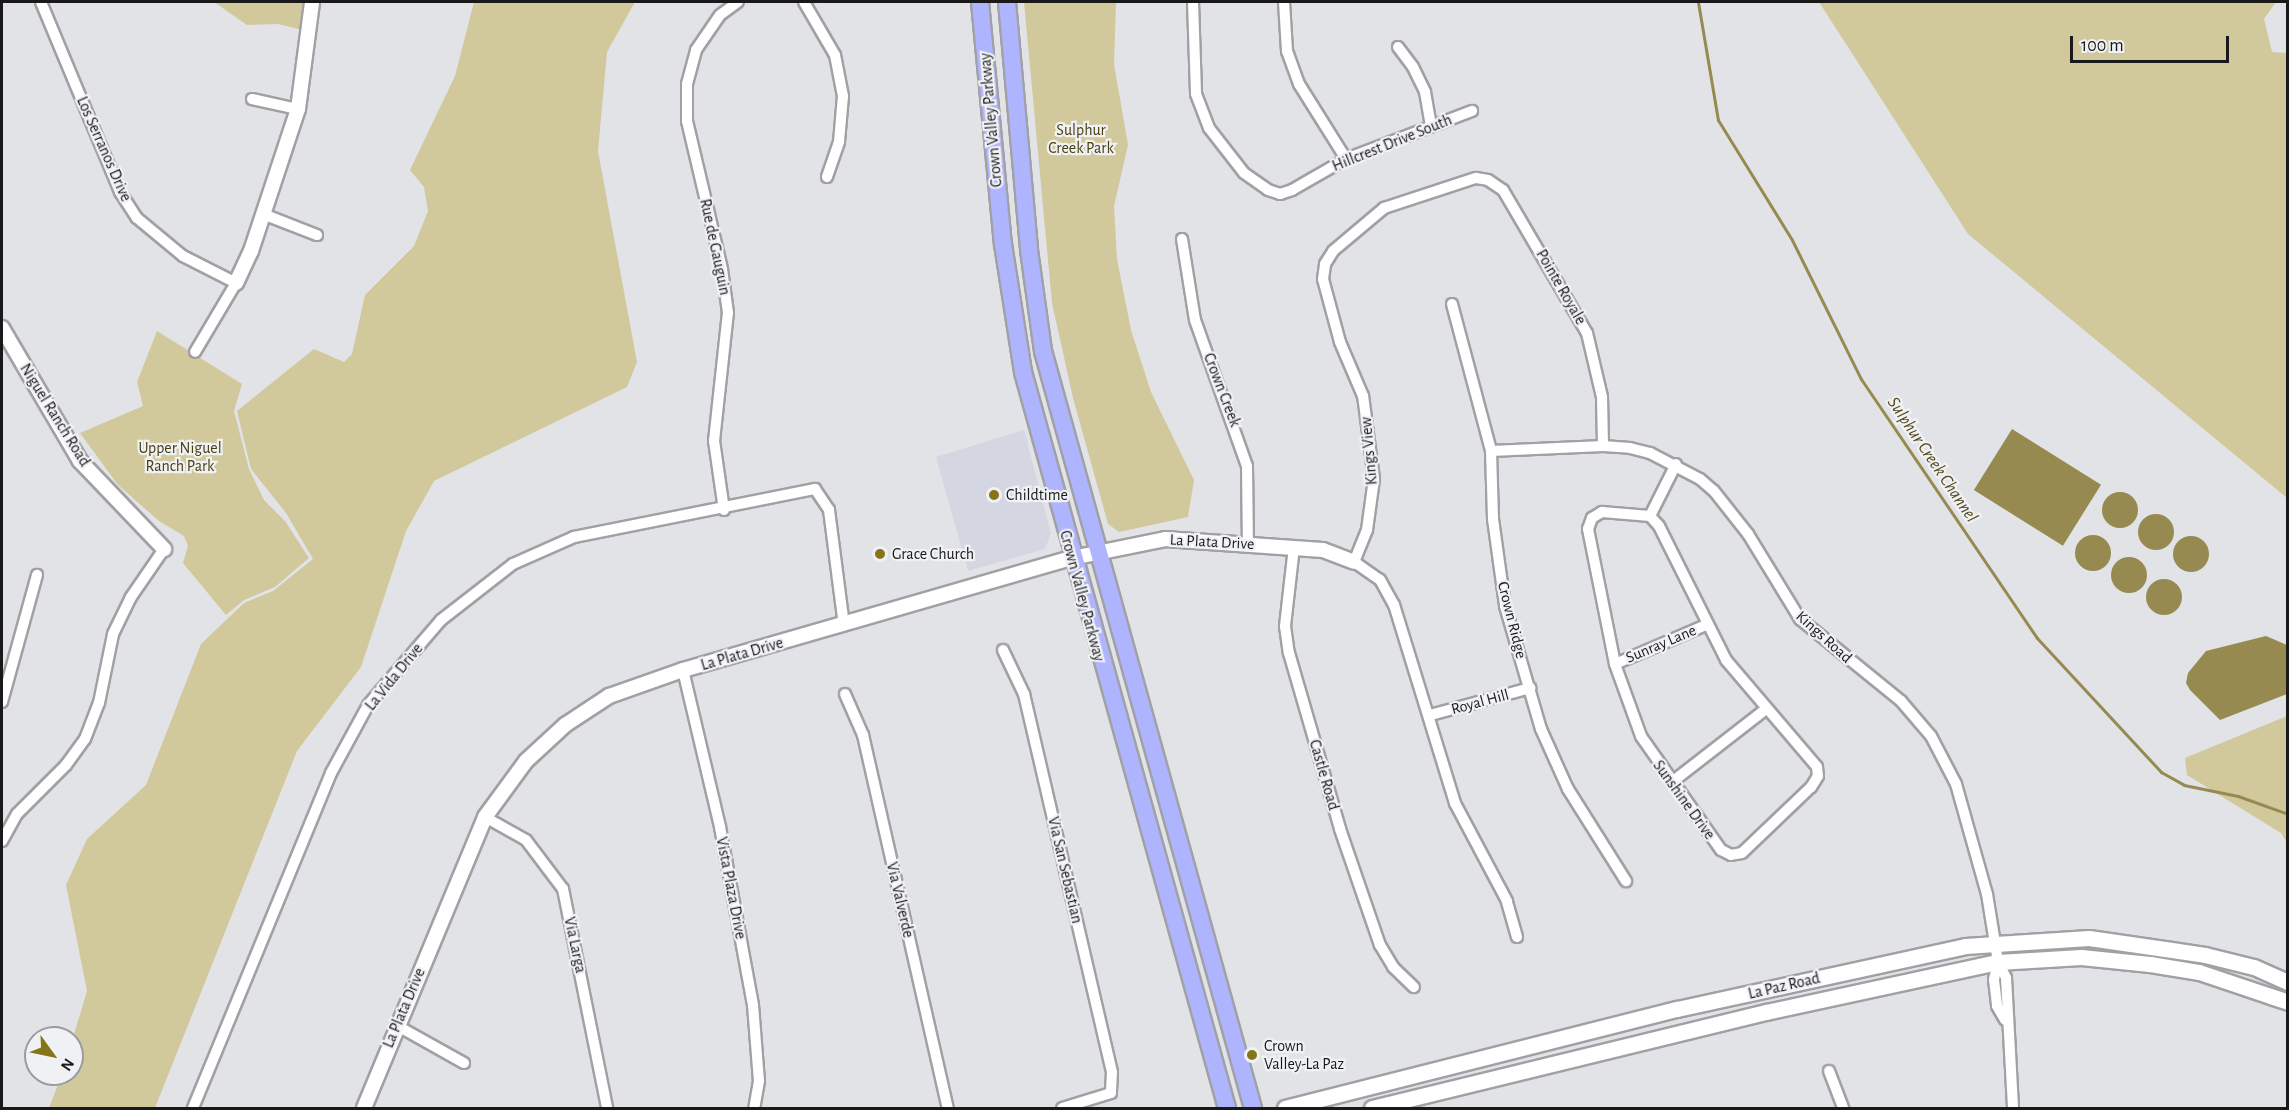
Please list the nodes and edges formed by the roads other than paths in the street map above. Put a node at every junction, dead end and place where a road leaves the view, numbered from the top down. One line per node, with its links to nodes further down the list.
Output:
1 (45, 2): 20 (street, Los Serranos Drive)
2 (312, 2): 11 (street)
3 (738, 2): 27 (street, Rue de Gauguin)
4 (804, 2): 15 (street)
5 (980, 2): 33 (main road, Crown Valley Parkway)
6 (1007, 2): 32 (main road, Crown Valley Parkway)
7 (1193, 2): 14 (street, Hillcrest Drive South)
8 (1284, 2): 14 (street)
9 (1398, 47): 13 (street)
10 (252, 99): 11 (street)
11 (298, 109): 17 (street)
12 (1472, 111): 13 (street, Hillcrest Drive South)
13 (1431, 125): 14 (street, Hillcrest Drive South)
14 (1346, 159)
15 (827, 177)
16 (1488, 180): 24 (street, Pointe Royale); 34 (street, Kings View)
17 (263, 214): 18 (street); 20 (street)
18 (316, 235)
19 (1182, 239): 29 (street, Crown Creek)
20 (236, 283): 23 (street)
21 (1452, 304): 25 (street, Crown Ridge)
22 (2, 328): 31 (street, Niguel Ranch Road)
23 (195, 352)
24 (1603, 446): 25 (street, Kings Road); 26 (street, Kings Road)
25 (1491, 451): 41 (street, Crown Ridge)
26 (1676, 464): 28 (street); 51 (street, Kings Road)
27 (724, 510): 36 (street, La Vida Drive); 61 (street, La Vida Drive)
28 (1650, 516): 37 (street, Sunshine Drive); 39 (street, Sunshine Drive)
29 (1248, 543): 30 (street, La Plata Drive); 32 (street, La Plata Drive)
30 (1294, 547): 34 (street, La Plata Drive); 56 (street, Castle Road)
31 (164, 549): 48 (street)
32 (1096, 552): 33 (street, La Plata Drive); 68 (main road, Crown Valley Parkway)
33 (1072, 558): 36 (street, La Plata Drive); 67 (main road, Crown Valley Parkway)
34 (1354, 562): 45 (street)
35 (37, 575): 43 (street)
36 (844, 625): 40 (street, La Plata Drive)
37 (1706, 625): 39 (street, Sunray Lane); 44 (street, Sunshine Drive)
38 (1003, 650): 66 (street, Via San Sebastian)
39 (1615, 663): 46 (street, Sunshine Drive)
40 (683, 670): 47 (street, La Plata Drive); 64 (street, Vista Plaza Drive)
41 (1530, 688): 45 (street, Royal Hill); 49 (street, Crown Ridge)
42 (844, 694): 65 (street, Via Valverde)
43 (2, 702)
44 (1766, 708): 46 (street); 46 (street, Sunshine Drive)
45 (1430, 715): 50 (street)
46 (1672, 782)
47 (485, 817): 58 (street, La Plata Drive); 63 (street, Via Larga)
48 (2, 841)
49 (1626, 880)
50 (1517, 937)
51 (1995, 942): 52 (street, Kings Road); 53 (main road, La Paz Road); 69 (main road, La Paz Road)
52 (1998, 962): 55 (main road, La Paz Road); 70 (main road, La Paz Road); 72 (street, Kings Road)
53 (2254, 968): 54 (main road, La Paz Road); 55 (main road)
54 (2288, 982)
55 (2238, 983): 57 (main road, La Paz Road)
56 (1414, 987)
57 (2288, 1002)
58 (396, 1024): 59 (street); 62 (street, La Plata Drive)
59 (464, 1063)
60 (1830, 1071): 71 (street)
61 (193, 1108)
62 (364, 1108)
63 (607, 1108)
64 (754, 1108)
65 (948, 1108)
66 (1062, 1108)
67 (1227, 1108)
68 (1253, 1108)
69 (1285, 1108)
70 (1372, 1108)
71 (1843, 1108)
72 (2013, 1108)

